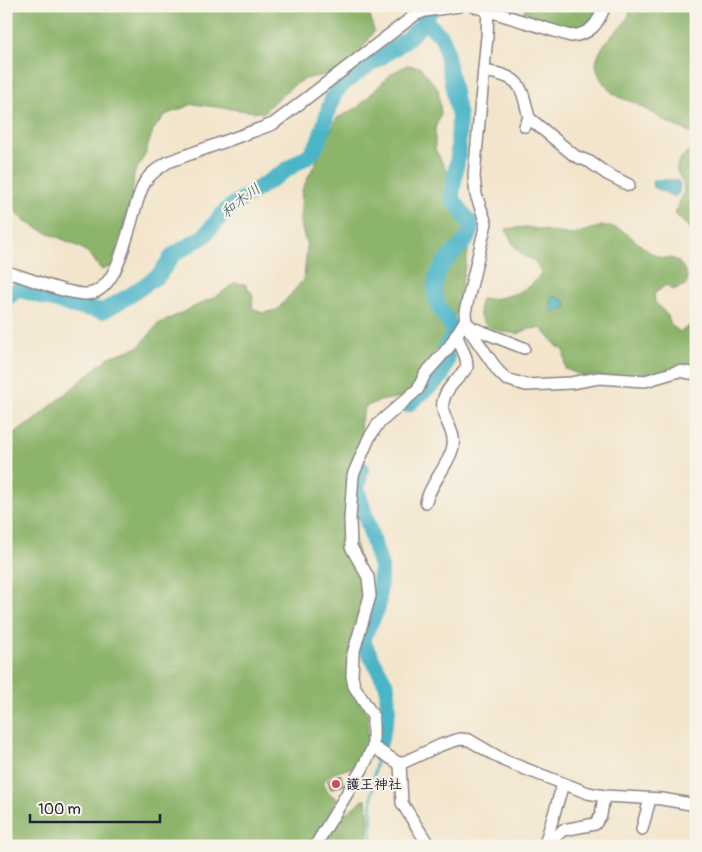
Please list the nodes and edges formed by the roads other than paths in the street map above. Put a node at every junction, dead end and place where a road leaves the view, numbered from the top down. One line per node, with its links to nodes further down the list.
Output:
1 (460, 6): 7 (street)
2 (473, 6): 4 (street)
3 (605, 6): 4 (street)
4 (488, 9): 5 (street)
5 (484, 71): 6 (street); 8 (street)
6 (629, 185)
7 (6, 272)
8 (465, 321): 9 (street); 10 (street); 11 (street)
9 (456, 334): 12 (street); 13 (street)
10 (524, 348)
11 (696, 374)
12 (426, 502)
13 (376, 749): 14 (street); 21 (street)
14 (400, 764): 15 (street); 22 (street)
15 (563, 784): 16 (street); 20 (street)
16 (604, 796): 17 (street); 20 (street)
17 (650, 798): 18 (street); 19 (street)
18 (696, 804)
19 (642, 829)
20 (545, 845)
21 (314, 846)
22 (430, 846)

